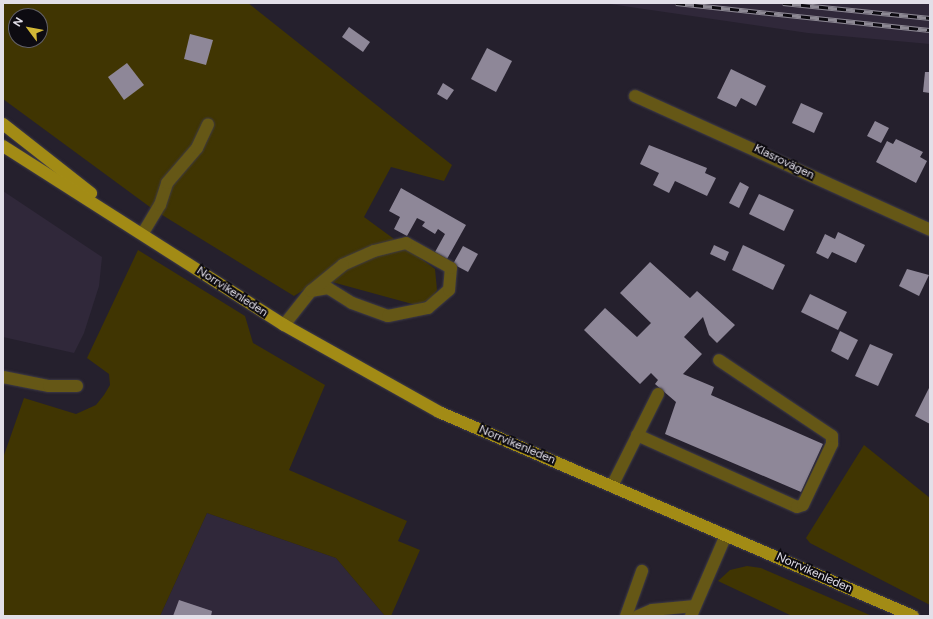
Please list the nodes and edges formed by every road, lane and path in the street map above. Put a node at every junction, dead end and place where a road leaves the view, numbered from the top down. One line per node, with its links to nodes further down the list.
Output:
1 (636, 96): 5 (street, Klasrovägen)
2 (3, 124): 6 (main road, Norrvikenleden)
3 (208, 124): 6 (street)
4 (3, 146): 6 (main road, Norrvikenleden)
5 (930, 230)
6 (143, 233): 8 (main road, Norrvikenleden)
7 (311, 291): 7 (street); 8 (street)
8 (284, 325): 14 (main road, Norrvikenleden)
9 (719, 360): 13 (street)
10 (3, 377): 11 (street)
11 (77, 386)
12 (658, 394): 13 (street)
13 (637, 435): 14 (street)
14 (612, 486): 15 (main road, Norrvikenleden)
15 (726, 534): 17 (street); 20 (main road, Norrvikenleden)
16 (642, 571): 18 (street)
17 (693, 611): 19 (street)
18 (626, 616)
19 (638, 616)
20 (913, 616)

